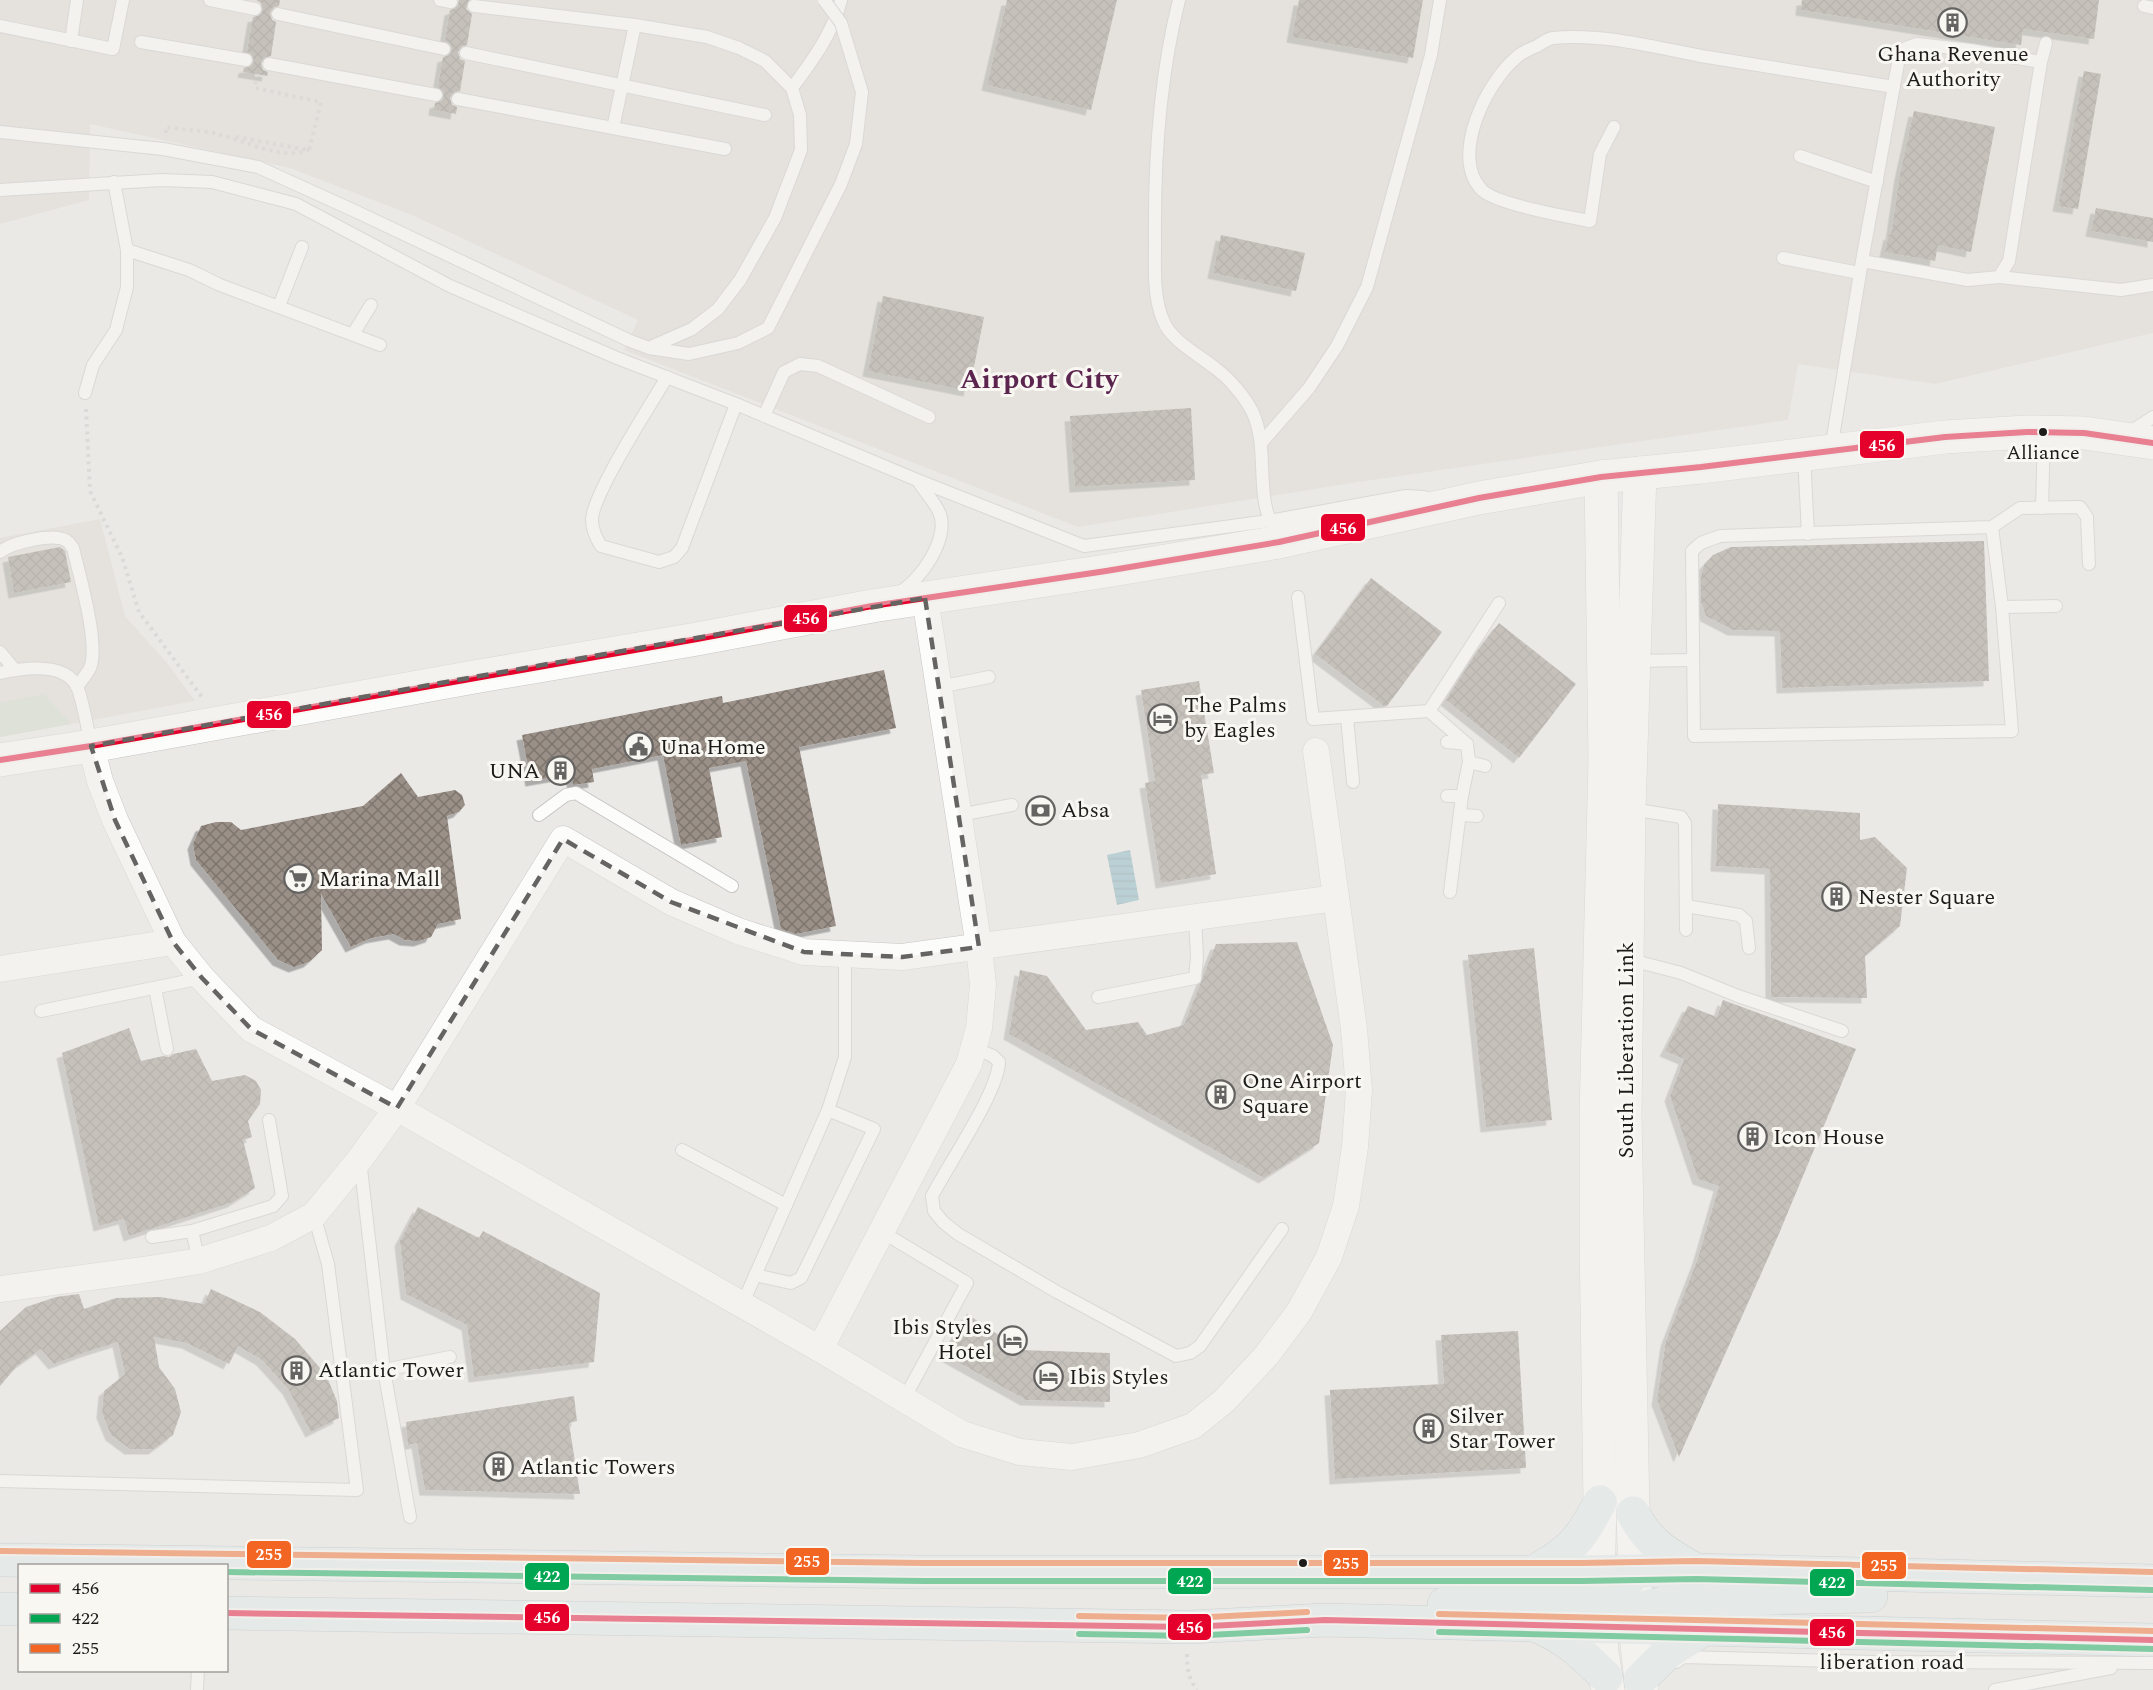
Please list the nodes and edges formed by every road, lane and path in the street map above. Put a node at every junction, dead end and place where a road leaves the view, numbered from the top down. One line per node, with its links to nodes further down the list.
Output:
1 (76, 0): 13 (lane)
2 (123, 0): 13 (lane)
3 (210, 0): 9 (lane)
4 (824, 0): 48 (lane, bridge)
5 (841, 0): 24 (lane)
6 (1179, 0): 57 (lane)
7 (1440, 0): 57 (lane)
8 (474, 6): 11 (lane)
9 (255, 9)
10 (278, 14): 16 (lane)
11 (635, 25): 22 (lane); 24 (lane)
12 (0, 26): 13 (lane)
13 (71, 40)
14 (141, 42): 18 (lane)
15 (2046, 43): 19 (lane)
16 (444, 48)
17 (466, 53): 22 (lane)
18 (246, 60)
19 (2041, 62): 23 (lane); 42 (lane)
20 (269, 64): 25 (lane)
21 (257, 74): 28 (path)
22 (622, 86): 27 (lane); 30 (lane)
23 (1894, 87): 29 (lane); 35 (lane)
24 (792, 88): 48 (lane)
25 (436, 95)
26 (458, 99): 30 (lane)
27 (765, 115)
28 (166, 127)
29 (1614, 127)
30 (613, 128): 32 (lane)
31 (2, 132): 48 (lane)
32 (725, 149)
33 (1800, 156): 35 (lane)
34 (114, 182): 36 (lane); 38 (lane); 49 (lane)
35 (1877, 182): 40 (lane)
36 (0, 190)
37 (302, 247): 45 (lane)
38 (127, 250): 45 (lane); 50 (lane)
39 (1783, 258): 41 (lane)
40 (1862, 261): 41 (lane); 42 (lane)
41 (1859, 273): 59 (lane)
42 (1999, 277): 43 (lane)
43 (2153, 285)
44 (371, 305): 46 (lane)
45 (279, 306): 46 (lane)
46 (353, 334): 47 (lane)
47 (380, 345)
48 (649, 348)
49 (667, 377): 51 (lane); 51 (lane)
50 (85, 393): 85 (path)
51 (736, 404): 52 (lane)
52 (764, 416): 53 (lane); 62 (lane)
53 (929, 417)
54 (2153, 417): 56 (lane)
55 (2044, 433): 56 (street); 59 (street); 63 (lane)
56 (2121, 437): 58 (street)
57 (1262, 442): 65 (lane)
58 (2153, 443)
59 (1817, 452): 60 (street); 66 (lane)
60 (1640, 473): 61 (street); 77 (street, South Liberation Link)
61 (1601, 477): 65 (street); 141 (street, South Liberation Link)
62 (917, 480): 65 (lane); 72 (lane)
63 (2042, 508): 64 (lane); 68 (lane)
64 (1992, 527): 66 (lane); 74 (lane)
65 (1274, 532): 70 (street)
66 (1808, 534): 76 (lane)
67 (0, 552): 81 (lane)
68 (2089, 564)
69 (1298, 597): 84 (lane)
70 (926, 598): 72 (street); 82 (street)
71 (1499, 603): 83 (lane)
72 (872, 606): 85 (street)
73 (2056, 606): 74 (lane)
74 (2002, 607): 76 (lane)
75 (0, 652): 78 (lane)
76 (1693, 660): 77 (lane)
77 (1634, 661): 97 (street, South Liberation Link)
78 (15, 670): 79 (lane); 81 (lane)
79 (0, 673)
80 (989, 677): 82 (lane)
81 (77, 687): 88 (lane)
82 (939, 687): 100 (street)
83 (1428, 711): 84 (lane); 87 (lane)
84 (1347, 717): 93 (lane)
85 (221, 722): 88 (street)
86 (1447, 742): 87 (lane)
87 (1467, 744): 91 (lane)
88 (91, 746): 90 (street); 108 (street)
89 (1316, 751): 104 (street)
90 (0, 760)
91 (1469, 762): 92 (lane); 94 (lane)
92 (1485, 766)
93 (1353, 782)
94 (1462, 795): 95 (lane); 98 (lane)
95 (1447, 796)
96 (1012, 805): 100 (lane)
97 (1629, 809): 105 (lane); 112 (street, South Liberation Link)
98 (1460, 814): 101 (lane); 103 (lane)
99 (539, 815): 102 (lane)
100 (959, 815): 109 (street)
101 (1477, 816)
102 (732, 886)
103 (1450, 892)
104 (1336, 898): 106 (street); 139 (street)
105 (1686, 906): 107 (lane); 110 (lane)
106 (1195, 918): 109 (street); 116 (lane)
107 (1686, 930)
108 (173, 942): 113 (street); 114 (street)
109 (980, 947): 111 (street); 119 (street)
110 (1749, 948)
111 (845, 954): 121 (street); 122 (lane)
112 (1626, 958): 118 (lane); 142 (street, South Liberation Link)
113 (0, 969)
114 (202, 978): 115 (lane); 121 (street)
115 (155, 988): 117 (lane); 120 (lane)
116 (1098, 996)
117 (41, 1011)
118 (1842, 1031)
119 (974, 1048): 128 (lane); 130 (street)
120 (167, 1049)
121 (397, 1108): 125 (street); 135 (street)
122 (828, 1110): 126 (lane); 133 (lane)
123 (269, 1120): 129 (lane)
124 (682, 1150): 126 (lane)
125 (360, 1159): 127 (street); 138 (lane)
126 (786, 1205): 133 (lane)
127 (314, 1215): 132 (street); 140 (lane)
128 (1282, 1229)
129 (192, 1231): 131 (lane); 132 (lane)
130 (882, 1232): 136 (street); 139 (lane)
131 (152, 1237)
132 (199, 1261): 134 (street)
133 (755, 1275): 135 (lane)
134 (0, 1288)
135 (742, 1305): 136 (street)
136 (820, 1349): 139 (street)
137 (450, 1357): 138 (lane)
138 (384, 1370): 143 (lane)
139 (904, 1399)
140 (0, 1481)
141 (1600, 1502): 146 (highway); 150 (street, South Liberation Link)
142 (1633, 1513): 145 (highway); 147 (street, South Liberation Link)
143 (410, 1517)
144 (0, 1560): 146 (highway)
145 (1696, 1570): 147 (highway); 148 (highway)
146 (1535, 1571): 150 (highway)
147 (1635, 1572): 150 (highway); 154 (street, South Liberation Link)
148 (1995, 1577): 149 (highway); 154 (highway)
149 (2153, 1581)
150 (1598, 1583): 155 (highway); 158 (street, South Liberation Link)
151 (0, 1609): 152 (highway)
152 (18, 1609)
153 (228, 1613): 157 (highway, liberation road)
154 (1637, 1618): 158 (highway, liberation road); 159 (highway, liberation road); 164 (street, South Liberation Link)
155 (1325, 1620): 156 (highway, liberation road); 157 (highway, liberation road)
156 (1535, 1625): 158 (highway, liberation road); 163 (highway)
157 (1183, 1626): 166 (path)
158 (1600, 1627): 163 (street, South Liberation Link)
159 (1704, 1629): 160 (highway, liberation road); 164 (highway)
160 (2146, 1651): 161 (lane, liberation road); 164 (lane, liberation road); 167 (lane)
161 (2153, 1663)
162 (198, 1672): 165 (lane)
163 (1607, 1684)
164 (1642, 1687)
165 (197, 1690)
166 (1197, 1690)
167 (1995, 1690)

